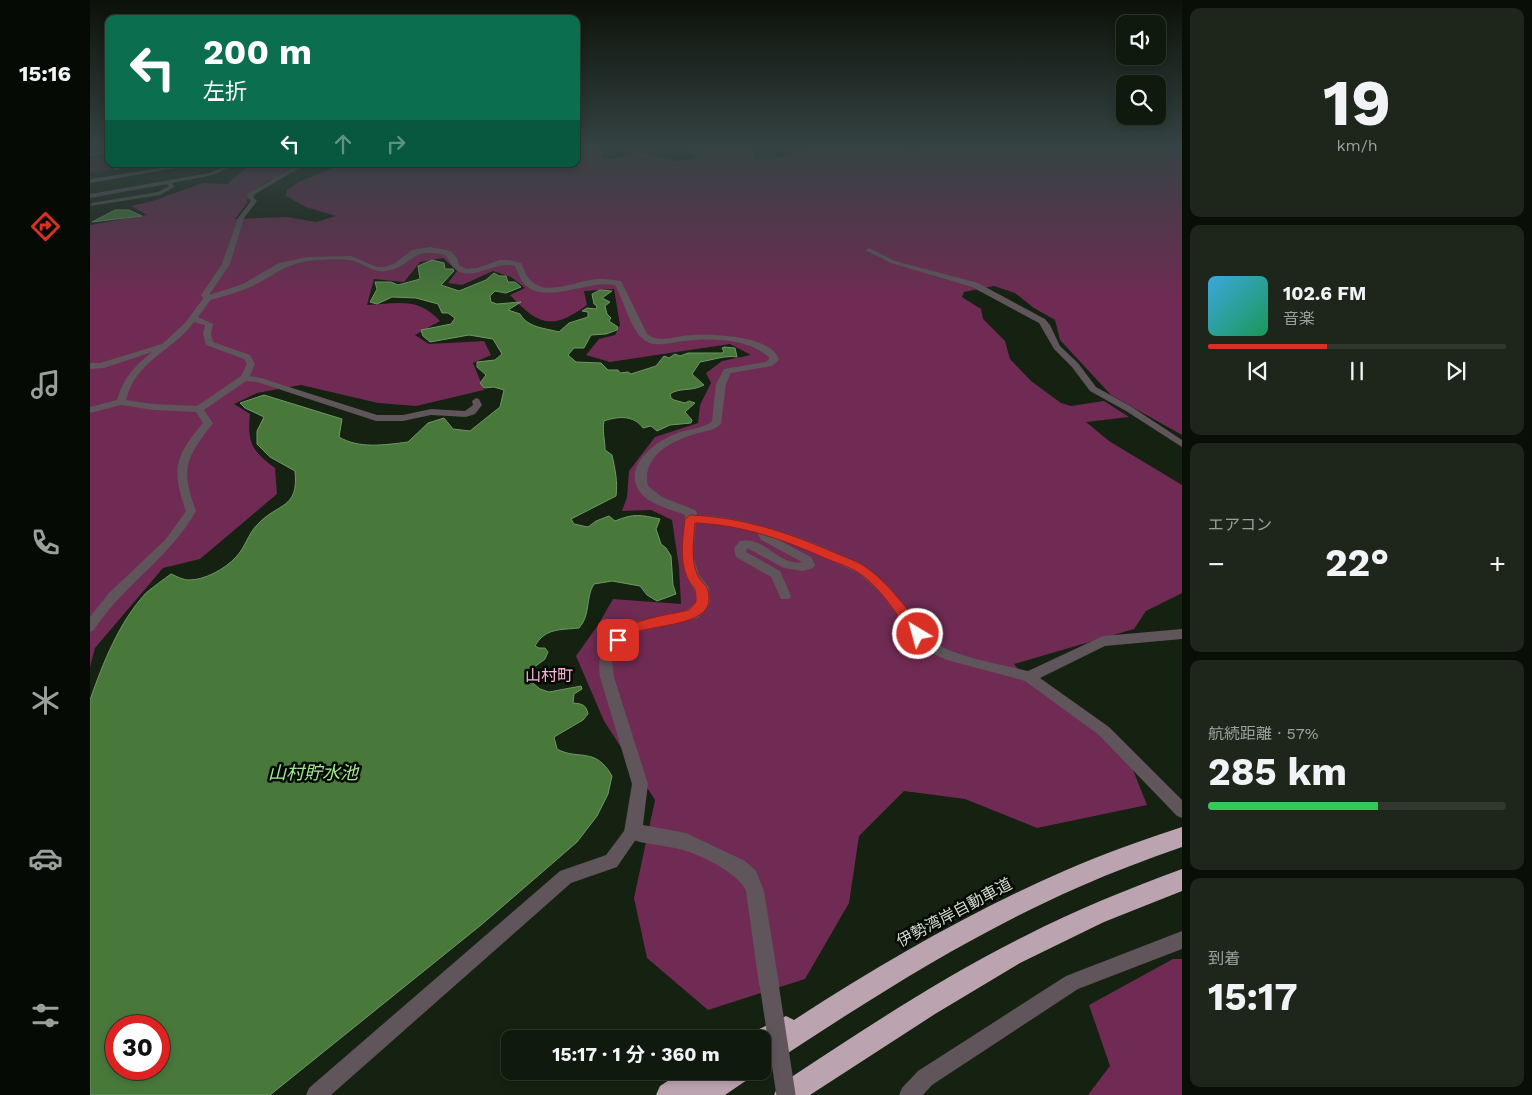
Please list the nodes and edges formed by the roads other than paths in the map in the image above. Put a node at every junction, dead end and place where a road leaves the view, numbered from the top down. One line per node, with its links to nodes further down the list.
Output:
1 (132, 197): 3 (street)
2 (250, 197): 6 (street)
3 (91, 203): 4 (street)
4 (90, 214)
5 (869, 250): 15 (street)
6 (208, 298): 7 (street); 16 (street)
7 (193, 317): 8 (street); 10 (street)
8 (163, 345): 9 (street); 12 (street)
9 (90, 366)
10 (244, 378): 11 (street); 13 (street)
11 (476, 401)
12 (121, 402): 13 (street); 14 (street)
13 (199, 409): 19 (street)
14 (90, 410)
15 (1182, 444)
16 (690, 519): 17 (street); 23 (street)
17 (757, 528): 18 (street); 21 (street)
18 (786, 596)
19 (91, 623)
20 (1182, 634): 21 (street)
21 (1029, 677): 22 (street)
22 (1182, 811)
23 (633, 832): 32 (street); 35 (street, bridge)
24 (1178, 838): 27 (highway, 伊勢湾岸自動車道)
25 (1182, 880): 35 (highway)
26 (1182, 940): 36 (street)
27 (844, 1002): 28 (highway); 29 (highway, 伊勢湾岸自動車道)
28 (771, 1037)
29 (771, 1049)
30 (693, 1080): 33 (highway)
31 (724, 1080): 34 (highway)
32 (316, 1095)
33 (669, 1095)
34 (702, 1095)
35 (787, 1095)
36 (909, 1095)

